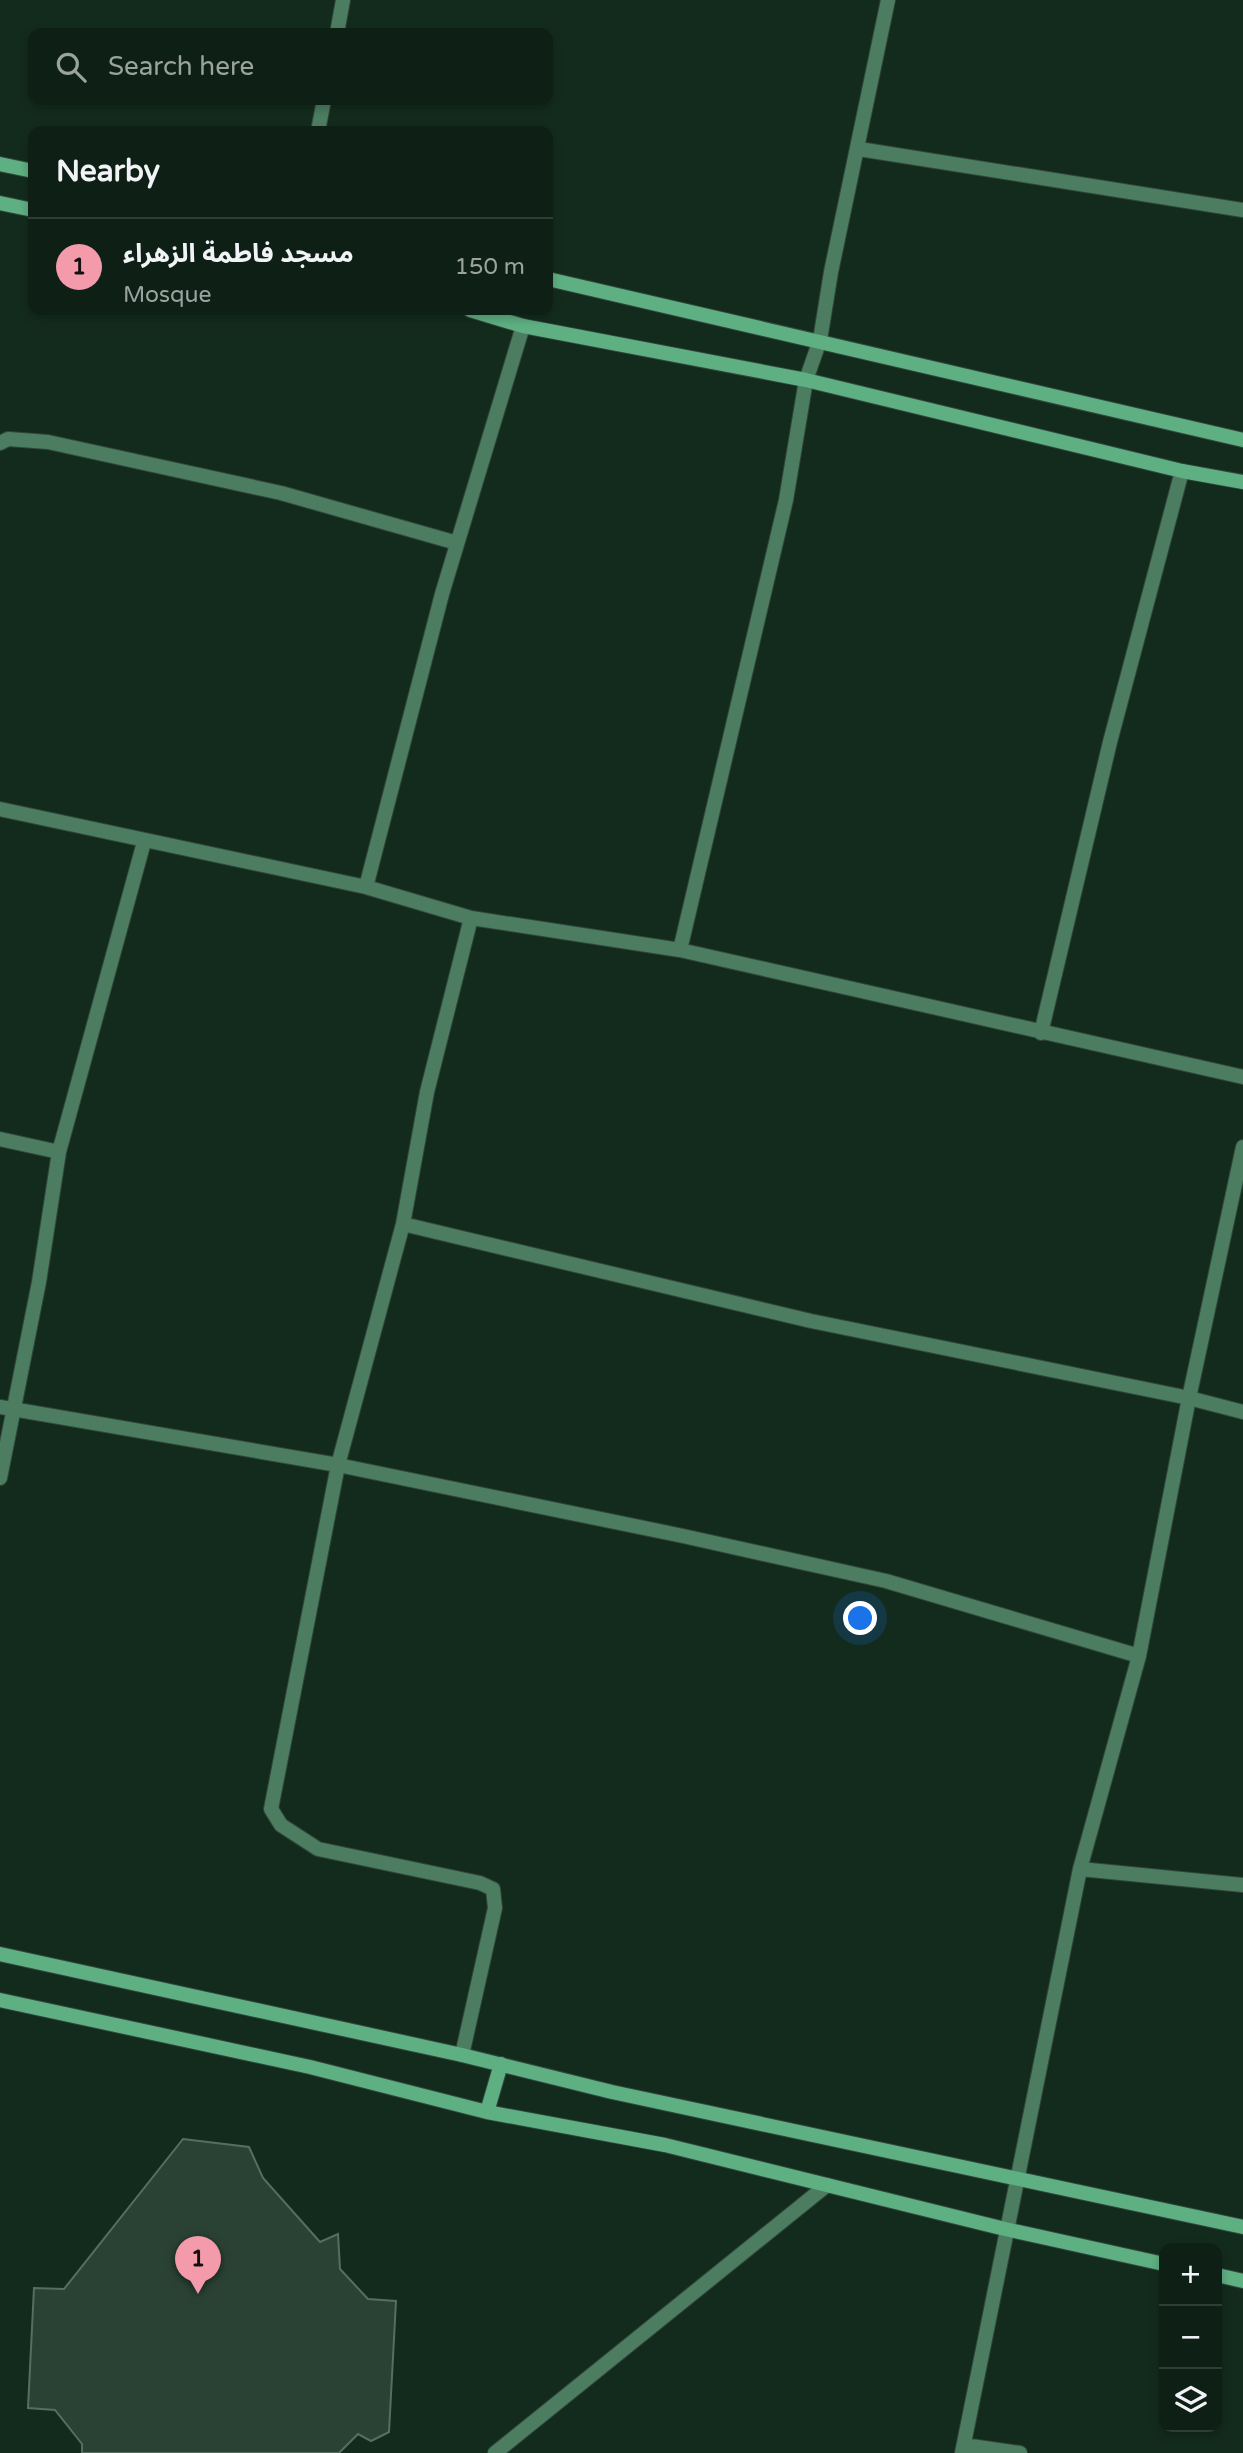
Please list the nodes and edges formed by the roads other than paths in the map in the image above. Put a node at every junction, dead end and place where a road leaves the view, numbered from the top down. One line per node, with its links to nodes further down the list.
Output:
1 (344, 0): 3 (street)
2 (888, 0): 6 (street)
3 (338, 28)
4 (323, 105): 5 (street)
5 (319, 126)
6 (859, 149): 11 (street); 15 (street)
7 (0, 164): 8 (street)
8 (28, 170)
9 (0, 203): 10 (street)
10 (28, 209)
11 (1243, 210)
12 (553, 280): 15 (street)
13 (487, 315): 14 (street)
14 (523, 326): 16 (street); 21 (street)
15 (820, 340): 16 (street); 17 (street)
16 (806, 380): 19 (street); 26 (street)
17 (1243, 440)
18 (0, 443): 21 (street)
19 (1182, 471): 20 (street); 27 (street)
20 (1243, 482)
21 (457, 542): 24 (street)
22 (0, 810): 23 (street)
23 (144, 842): 24 (street); 31 (street)
24 (366, 887): 25 (street)
25 (471, 918): 26 (street); 32 (street)
26 (680, 950): 27 (street)
27 (1041, 1033): 28 (street)
28 (1243, 1077)
29 (0, 1139): 31 (street)
30 (1243, 1147): 33 (street)
31 (60, 1152): 35 (street)
32 (403, 1224): 33 (street); 37 (street)
33 (1189, 1398): 36 (street); 39 (street)
34 (0, 1407): 35 (street)
35 (15, 1410): 37 (street); 38 (street)
36 (1243, 1412)
37 (338, 1465): 39 (street); 44 (street)
38 (0, 1478)
39 (1139, 1656): 40 (street)
40 (1080, 1869): 41 (street); 47 (street)
41 (1243, 1885)
42 (0, 1954): 44 (street)
43 (0, 2001): 46 (street)
44 (462, 2055): 45 (street)
45 (501, 2064): 46 (street); 47 (street)
46 (487, 2112): 48 (street)
47 (1018, 2178): 49 (street); 50 (street)
48 (827, 2185): 50 (street); 55 (street)
49 (1243, 2227)
50 (1005, 2229): 51 (street); 54 (street)
51 (1159, 2263)
52 (1222, 2276): 53 (street)
53 (1243, 2281)
54 (963, 2449): 56 (street)
55 (495, 2453)
56 (1020, 2453)

